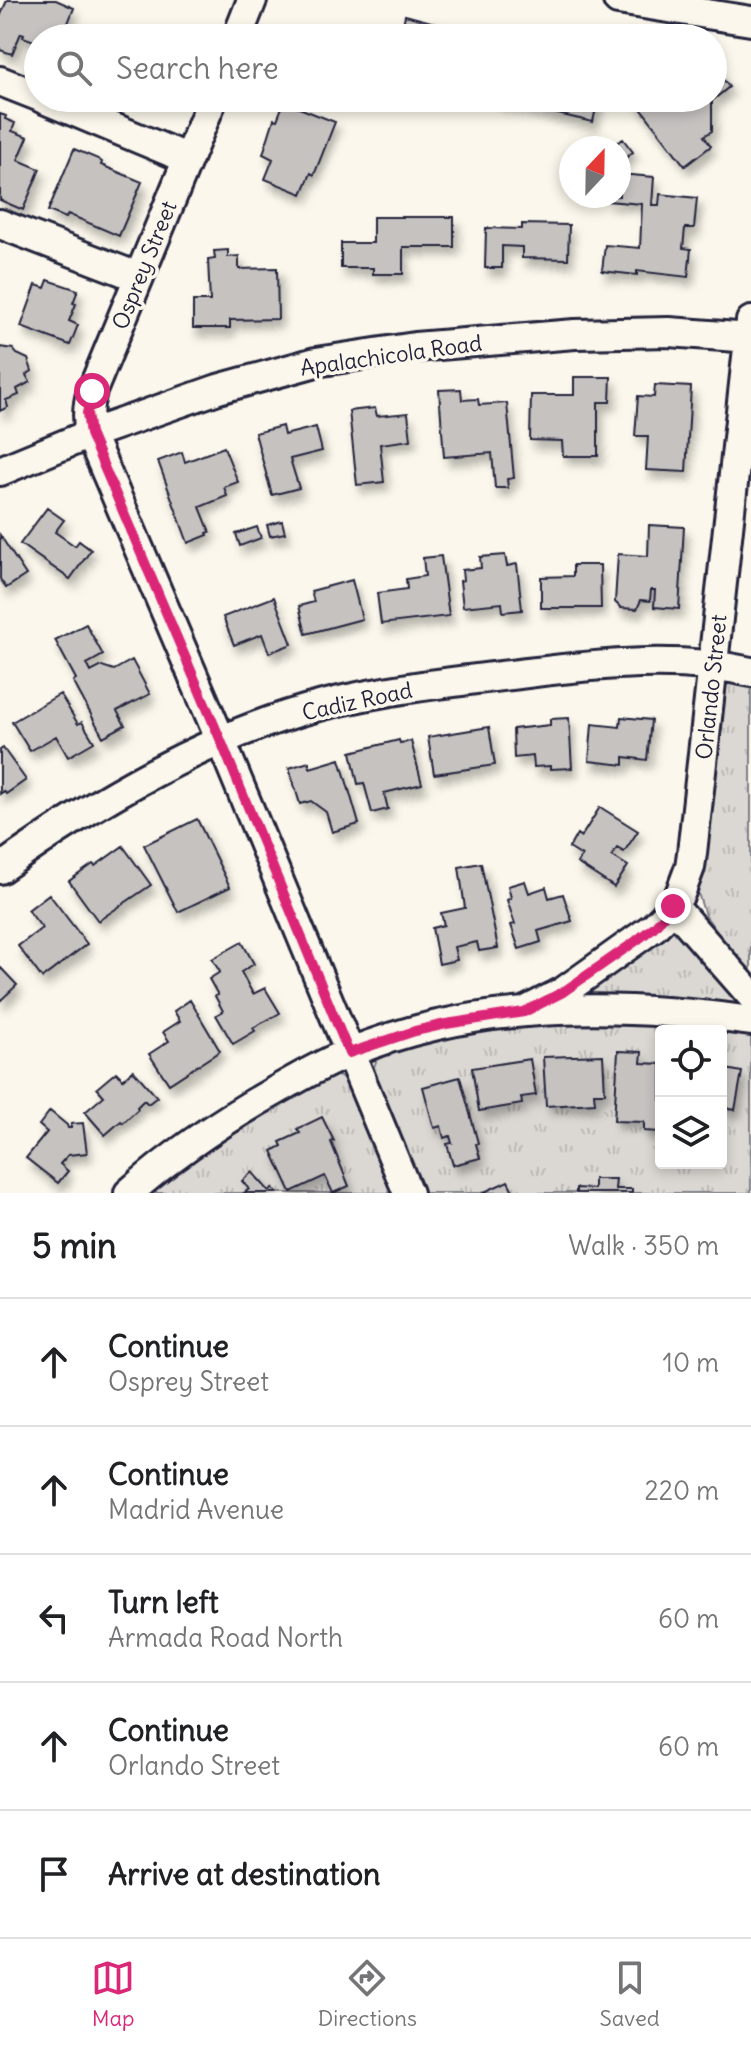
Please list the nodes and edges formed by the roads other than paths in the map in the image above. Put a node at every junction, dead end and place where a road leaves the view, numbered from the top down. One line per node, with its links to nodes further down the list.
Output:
1 (252, 0): 4 (street)
2 (618, 0): 3 (street)
3 (751, 21)
4 (243, 24)
5 (0, 81): 6 (street)
6 (24, 91)
7 (76, 112): 9 (street)
8 (207, 112): 9 (street, Osprey Street)
9 (188, 159): 11 (street, Osprey Street)
10 (0, 224): 11 (street)
11 (138, 277): 13 (street, Osprey Street)
12 (750, 332): 13 (street, Apalachicola Road); 15 (street, Orlando Street)
13 (90, 434): 14 (street, Apalachicola Road); 17 (street)
14 (0, 471)
15 (714, 665): 16 (street, Cadiz Road); 17 (street, Cadiz Road); 19 (street, Orlando Street)
16 (751, 672)
17 (221, 741): 18 (street, Cadiz Road); 23 (street)
18 (0, 869)
19 (673, 906): 20 (street); 21 (street, Orlando Street)
20 (751, 995)
21 (524, 1012): 22 (street); 23 (street)
22 (751, 1021)
23 (349, 1053): 24 (street); 25 (street)
24 (129, 1193)
25 (408, 1193)

